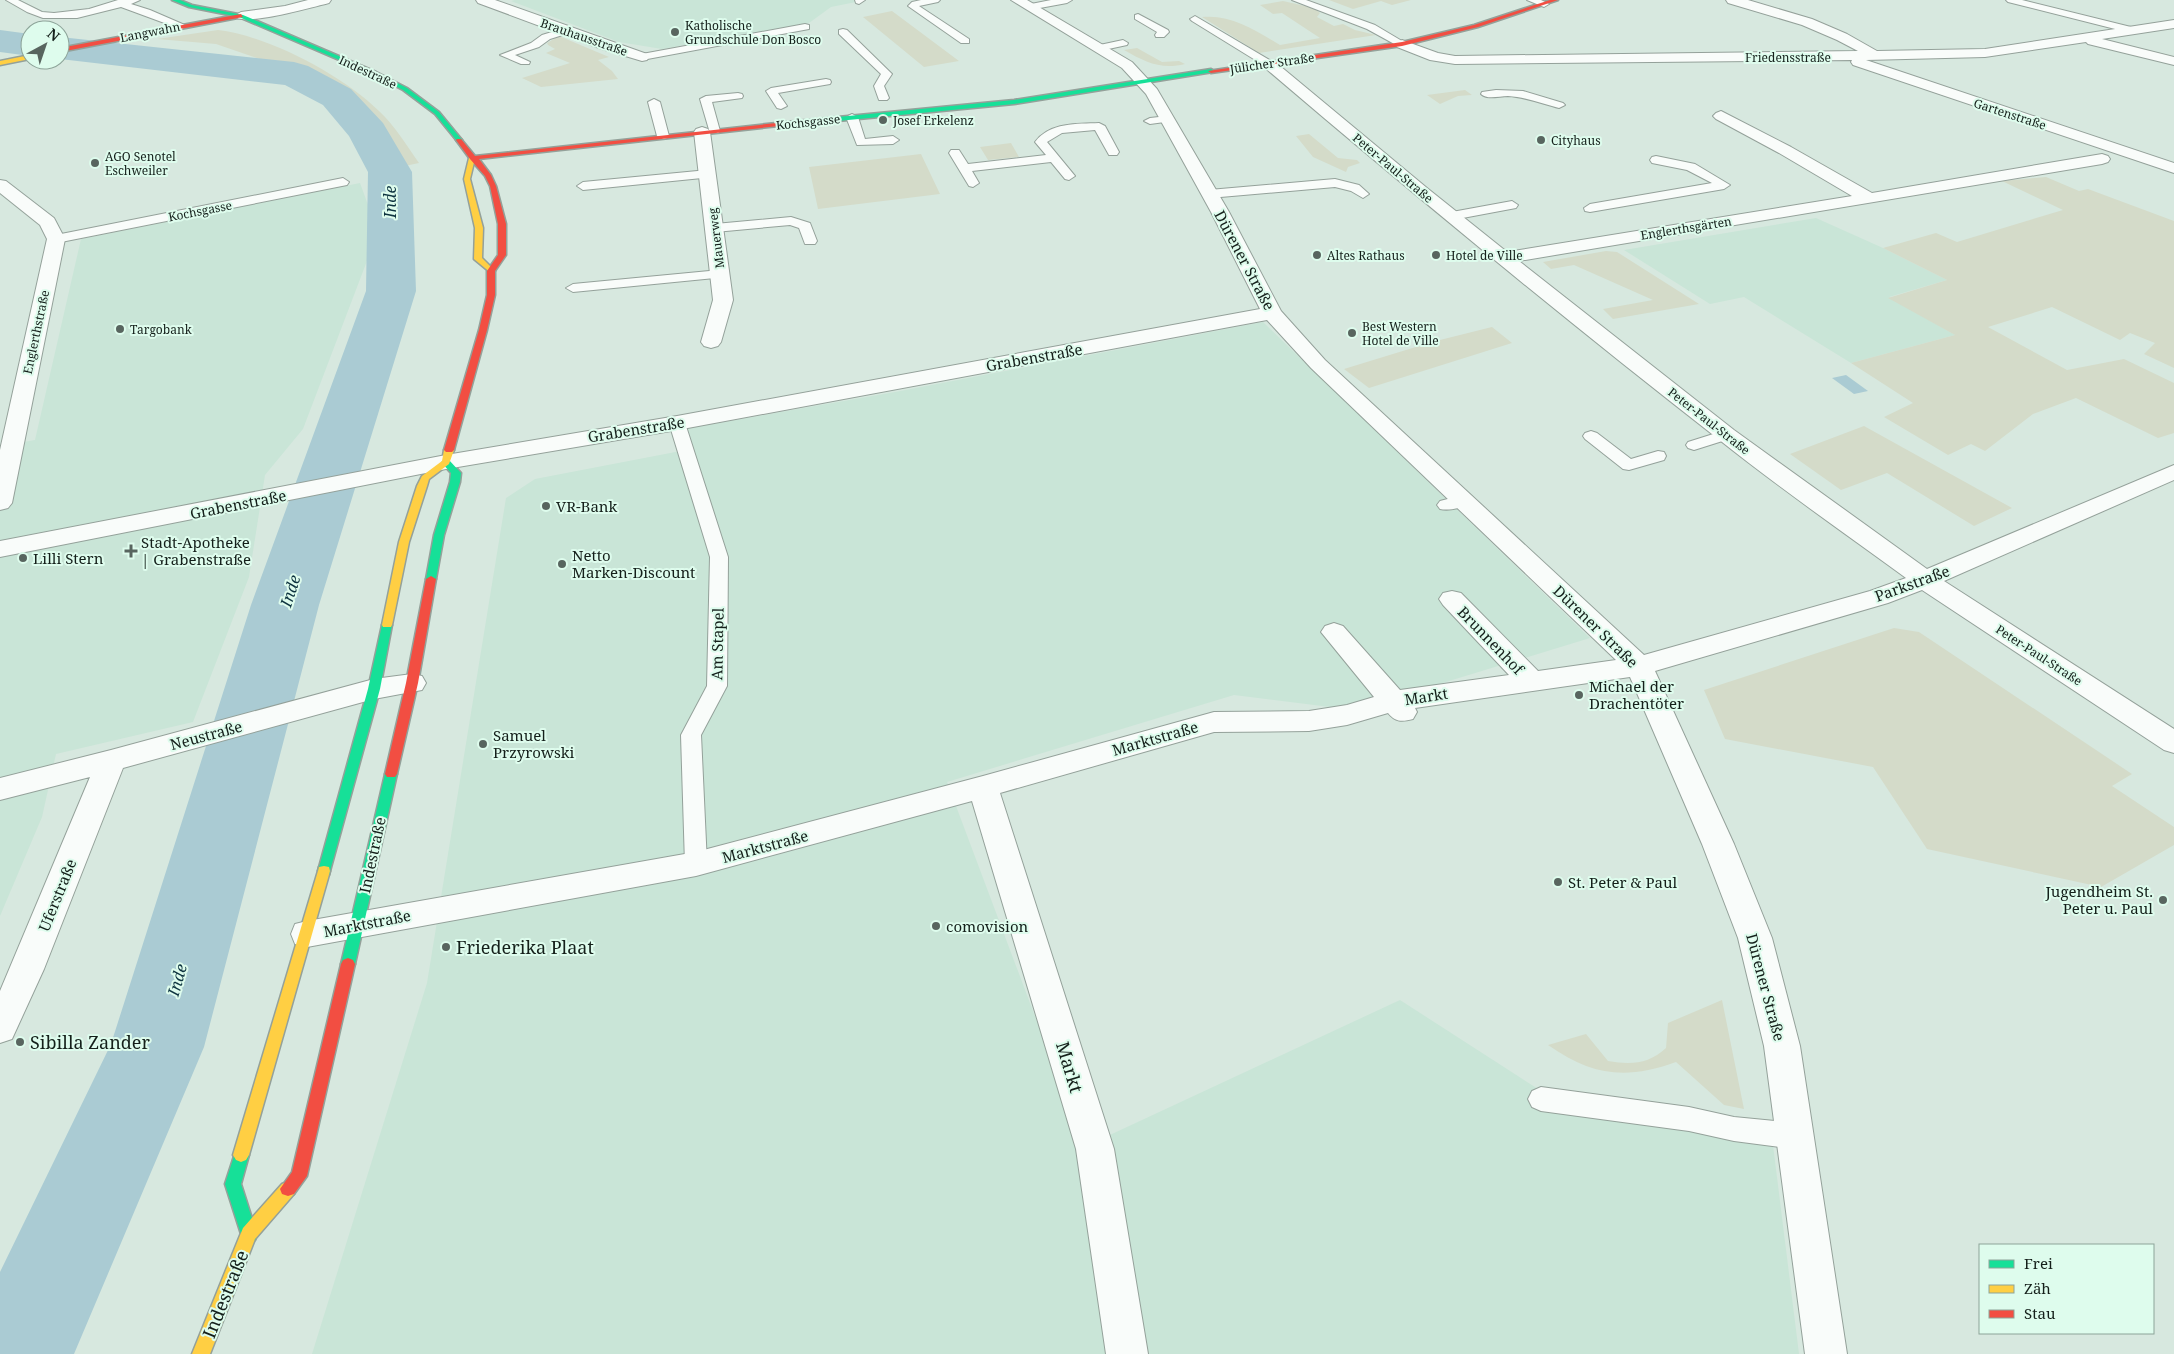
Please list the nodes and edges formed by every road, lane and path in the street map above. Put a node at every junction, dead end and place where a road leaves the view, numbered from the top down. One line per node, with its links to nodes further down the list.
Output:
1 (11, 0): 21 (lane)
2 (134, 0): 15 (lane)
3 (175, 0): 22 (main road, Indestraße)
4 (219, 0): 22 (main road, Indestraße)
5 (324, 0): 22 (street)
6 (485, 0): 29 (street, Brauhausstraße)
7 (935, 0): 33 (lane)
8 (1067, 0): 17 (lane)
9 (1297, 0): 35 (lane)
10 (1532, 0): 16 (lane)
11 (1733, 0): 19 (street)
12 (1789, 0): 19 (street)
13 (2011, 0): 28 (lane)
14 (78, 2): 20 (lane)
15 (115, 2): 20 (lane); 26 (lane)
16 (1550, 2): 35 (main road, Jülicher Straße)
17 (1023, 4): 37 (street, Dürener Straße)
18 (52, 6): 21 (lane)
19 (1765, 9): 38 (street)
20 (94, 10): 21 (lane)
21 (72, 15)
22 (241, 16): 26 (main road, Langwahn); 61 (main road, Indestraße)
23 (1138, 17): 31 (lane)
24 (1195, 19): 45 (lane)
25 (2174, 24): 28 (street, Friedensstraße)
26 (182, 26): 36 (main road, Langwahn)
27 (805, 27): 39 (lane, Brauhausstraße)
28 (2131, 30): 32 (street, Friedensstraße)
29 (565, 31): 39 (street, Brauhausstraße); 43 (lane)
30 (844, 32): 53 (lane)
31 (1160, 35)
32 (2081, 38): 38 (street, Friedensstraße); 42 (street)
33 (965, 41)
34 (1123, 43): 37 (lane)
35 (1402, 44): 40 (street, Friedensstraße); 45 (main road, Jülicher Straße)
36 (70, 48)
37 (1099, 48): 46 (street, Dürener Straße)
38 (1875, 56): 40 (street, Friedensstraße)
39 (642, 57)
40 (1846, 57): 66 (street, Gartenstraße)
41 (20, 59): 44 (main road)
42 (2174, 61)
43 (525, 62)
44 (0, 63)
45 (1269, 64): 46 (main road, Jülicher Straße); 78 (street, Peter-Paul-Straße)
46 (1143, 81): 53 (main road, Kochsgasse); 73 (street, Dürener Straße)
47 (826, 82): 52 (lane)
48 (1494, 92): 51 (lane)
49 (738, 96): 56 (lane)
50 (654, 102): 57 (lane)
51 (1559, 105)
52 (780, 106)
53 (888, 106): 55 (main road, Kochsgasse)
54 (1721, 116): 75 (street)
55 (852, 117): 56 (main road, Kochsgasse); 58 (lane)
56 (708, 131): 57 (main road, Kochsgasse); 67 (street, Mauerweg)
57 (663, 136): 61 (main road, Kochsgasse)
58 (892, 140)
59 (1113, 152): 62 (lane)
60 (955, 153): 65 (lane)
61 (472, 158): 83 (main road); 83 (main road, Indestraße)
62 (1054, 158): 65 (lane); 68 (lane)
63 (2102, 159): 75 (street, Englerthsgärten)
64 (1656, 160): 77 (lane)
65 (964, 168): 70 (lane)
66 (2174, 168)
67 (708, 174): 72 (lane); 79 (street, Mauerweg)
68 (1069, 176)
69 (343, 182): 80 (lane, Kochsgasse)
70 (973, 183)
71 (0, 185): 80 (street)
72 (583, 186)
73 (1210, 194): 74 (lane); 86 (street, Dürener Straße)
74 (1363, 194)
75 (1869, 199): 82 (street, Englerthsgärten)
76 (1512, 206): 78 (lane)
77 (1590, 208)
78 (1452, 216): 82 (street, Peter-Paul-Straße)
79 (715, 228): 81 (lane); 84 (street, Mauerweg)
80 (52, 231): 95 (street, Englerthstraße)
81 (810, 241)
82 (1503, 258): 89 (street, Peter-Paul-Straße)
83 (491, 271): 93 (main road, Indestraße)
84 (720, 274): 85 (lane); 87 (street, Mauerweg)
85 (573, 288)
86 (1272, 312): 88 (street, Grabenstraße); 100 (street, Dürener Straße)
87 (711, 342)
88 (677, 423): 93 (street, Grabenstraße); 110 (lane, Am Stapel)
89 (1726, 435): 91 (lane); 97 (street, Peter-Paul-Straße)
90 (1591, 436): 92 (lane)
91 (1694, 445)
92 (1658, 456)
93 (446, 462): 96 (street, Grabenstraße); 102 (main road, Indestraße); 103 (main road, Indestraße)
94 (2174, 472): 97 (street, Parkstraße)
95 (0, 503)
96 (0, 549)
97 (1925, 580): 100 (street, Parkstraße); 106 (street, Peter-Paul-Straße)
98 (1452, 599): 101 (street, Brunnenhof)
99 (1334, 632): 104 (street)
100 (1639, 666): 101 (street, Markt); 115 (street, Dürener Straße)
101 (1530, 680): 104 (street, Markt)
102 (412, 683): 103 (street, Neustraße); 111 (main road, Indestraße)
103 (374, 689): 107 (street, Neustraße); 112 (main road, Indestraße)
104 (1398, 707): 105 (street, Markt)
105 (1214, 722): 108 (street, Marktstraße)
106 (2174, 744)
107 (111, 761): 109 (street, Neustraße); 113 (street, Uferstraße)
108 (983, 787): 110 (street, Marktstraße); 118 (street, Markt)
109 (0, 790)
110 (696, 864): 111 (street, Marktstraße)
111 (356, 925): 112 (street, Marktstraße); 116 (main road, Indestraße)
112 (307, 934): 116 (main road, Indestraße)
113 (0, 1028)
114 (1541, 1099): 115 (lane)
115 (1796, 1136): 119 (street, Dürener Straße)
116 (249, 1234): 117 (main road, Indestraße)
117 (200, 1354)
118 (1127, 1354)
119 (1826, 1354)

